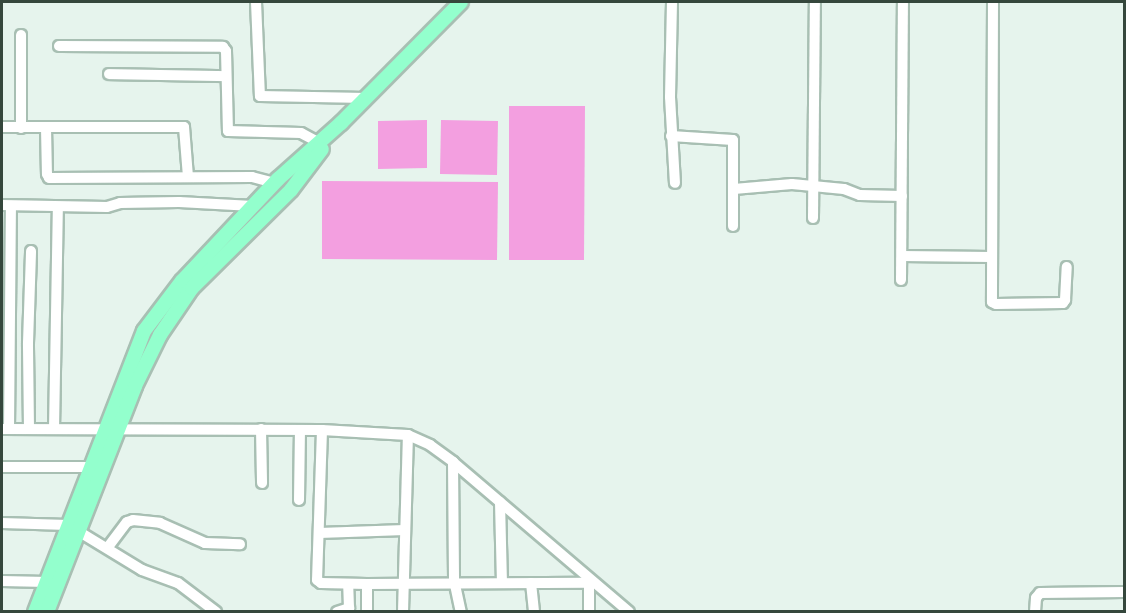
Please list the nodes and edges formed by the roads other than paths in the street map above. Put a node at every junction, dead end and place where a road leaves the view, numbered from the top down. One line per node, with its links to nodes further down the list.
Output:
1 (256, 2): 11 (street)
2 (460, 2): 11 (main road)
3 (672, 2): 16 (street)
4 (815, 2): 21 (street)
5 (903, 2): 23 (street)
6 (993, 2): 31 (street)
7 (21, 35): 14 (street)
8 (59, 46): 10 (street)
9 (109, 74): 10 (street)
10 (226, 76): 17 (street)
11 (366, 98): 12 (main road)
12 (341, 123): 17 (main road); 37 (main road)
13 (2, 127): 14 (street)
14 (21, 128): 15 (street)
15 (46, 128): 18 (street); 18 (street)
16 (672, 136): 20 (street); 22 (street)
17 (320, 143): 19 (main road)
18 (188, 177): 19 (street)
19 (274, 183): 25 (main road)
20 (675, 183)
21 (813, 186): 22 (street); 23 (street); 27 (street)
22 (734, 189): 28 (street)
23 (902, 196): 30 (street)
24 (6, 205): 26 (street); 34 (street)
25 (253, 206): 26 (street); 37 (main road)
26 (58, 207): 36 (street)
27 (813, 218)
28 (733, 226)
29 (31, 251): 35 (street)
30 (902, 256): 31 (street); 33 (street)
31 (991, 257): 32 (street)
32 (1067, 267)
33 (902, 280)
34 (5, 429): 35 (street)
35 (29, 429): 36 (street)
36 (54, 429): 37 (street)
37 (112, 429): 38 (street); 43 (main road); 49 (main road)
38 (261, 429): 39 (street); 45 (street)
39 (300, 430): 40 (street); 46 (street)
40 (322, 430): 41 (street); 51 (street)
41 (408, 435): 42 (street); 50 (street)
42 (453, 462): 47 (street); 57 (street)
43 (91, 466): 44 (street); 49 (main road)
44 (2, 467)
45 (262, 483)
46 (299, 500)
47 (500, 502): 54 (street); 59 (street)
48 (2, 523): 49 (street)
49 (73, 528): 53 (street); 56 (main road); 65 (main road)
50 (405, 530): 51 (street); 58 (street)
51 (319, 533): 61 (street)
52 (240, 544): 53 (street)
53 (108, 547): 66 (street)
54 (588, 580): 60 (street); 72 (street); 73 (street)
55 (2, 581): 56 (street)
56 (47, 582): 64 (main road)
57 (456, 582): 58 (street); 59 (street); 70 (street)
58 (404, 583): 62 (street); 69 (street)
59 (502, 583): 60 (street)
60 (531, 583): 71 (street)
61 (348, 584): 62 (street); 67 (street)
62 (367, 584): 68 (street)
63 (1125, 592): 74 (street)
64 (35, 612)
65 (47, 612)
66 (216, 612)
67 (338, 612)
68 (367, 612)
69 (403, 612)
70 (460, 612)
71 (534, 612)
72 (589, 612)
73 (629, 612)
74 (1035, 612)

